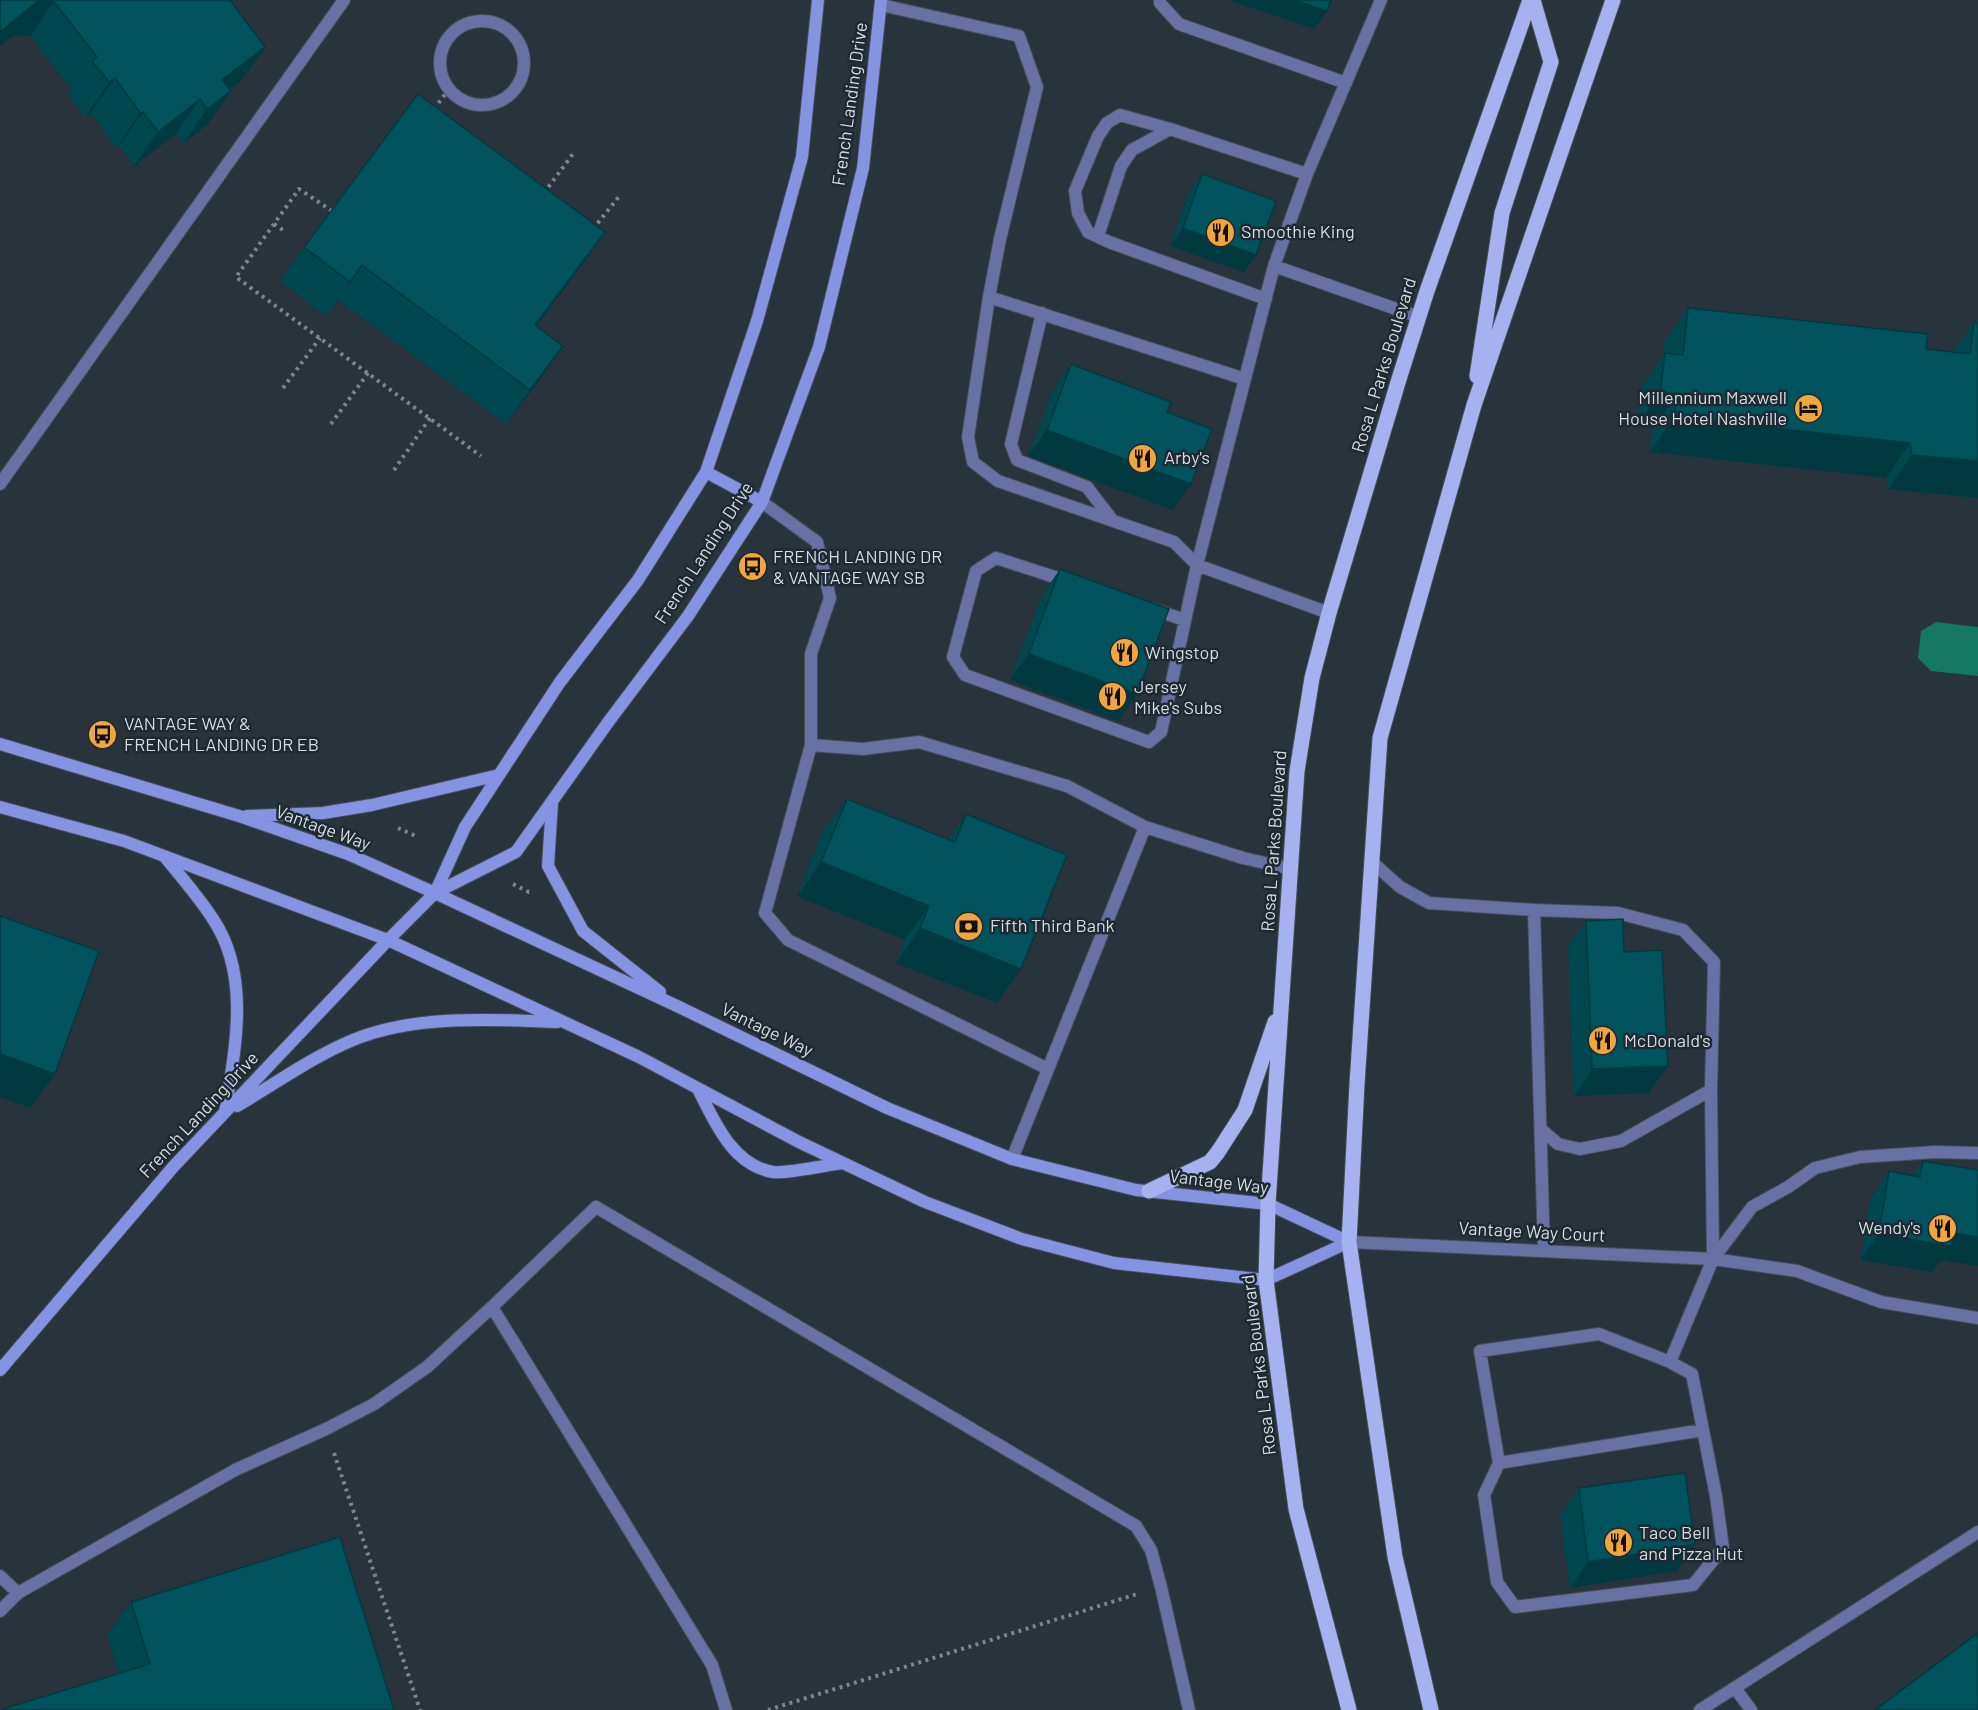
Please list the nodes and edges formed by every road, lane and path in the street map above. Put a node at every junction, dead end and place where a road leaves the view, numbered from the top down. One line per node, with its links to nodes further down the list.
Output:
1 (344, 0): 36 (street)
2 (818, 0): 35 (street, French Landing Drive)
3 (1160, 0): 8 (street)
4 (1381, 0): 8 (street)
5 (1532, 0): 25 (main road, Rosa L Parks Boulevard); 30 (main road)
6 (1613, 0): 30 (main road)
7 (881, 2): 22 (street); 37 (street, French Landing Drive)
8 (1346, 83): 13 (street)
9 (449, 89): 9 (street); 10 (path)
10 (428, 117)
11 (1170, 129): 13 (street); 20 (street); 20 (street)
12 (575, 150): 15 (path)
13 (1307, 174): 21 (street)
14 (621, 194): 19 (path)
15 (540, 199)
16 (332, 211): 17 (path)
17 (274, 224): 18 (path); 26 (path)
18 (286, 232)
19 (588, 235)
20 (1098, 236): 23 (street)
21 (1274, 266): 23 (street); 25 (street)
22 (989, 297): 24 (street); 38 (street)
23 (1266, 299): 28 (street)
24 (1042, 313): 28 (street); 38 (street)
25 (1419, 317): 42 (main road, Rosa L Parks Boulevard)
26 (320, 338): 27 (path); 29 (path)
27 (368, 373): 31 (path); 32 (path)
28 (1245, 379): 39 (street)
29 (283, 388)
30 (1471, 417): 52 (main road)
31 (430, 418): 33 (path); 34 (path)
32 (331, 424)
33 (481, 456)
34 (394, 470)
35 (706, 472): 37 (street); 46 (street, French Landing Drive)
36 (0, 484)
37 (762, 502): 45 (street); 47 (street, French Landing Drive)
38 (1114, 522): 39 (street)
39 (1197, 565): 42 (street); 43 (street)
40 (1085, 587): 43 (street)
41 (1141, 605): 43 (street)
42 (1329, 613): 53 (main road, Rosa L Parks Boulevard)
43 (1185, 620)
44 (0, 744): 49 (street, Vantage Way)
45 (811, 745): 50 (street); 60 (street)
46 (499, 775): 49 (street); 54 (street, French Landing Drive)
47 (552, 802): 54 (street, French Landing Drive); 58 (street)
48 (0, 807): 51 (street)
49 (239, 816): 54 (street, Vantage Way)
50 (1145, 827): 53 (street); 60 (street)
51 (164, 856): 56 (street); 63 (street)
52 (1372, 862): 55 (street); 70 (main road)
53 (1291, 869): 57 (main road, Rosa L Parks Boulevard)
54 (435, 892): 56 (street, French Landing Drive); 58 (street, Vantage Way)
55 (1534, 910): 62 (street); 64 (street)
56 (388, 940): 59 (street); 63 (street, French Landing Drive)
57 (1282, 999): 68 (main road); 69 (main road, Rosa L Parks Boulevard)
58 (677, 1006): 66 (street, Vantage Way)
59 (562, 1022): 61 (street); 63 (street)
60 (1048, 1069): 66 (street)
61 (697, 1088): 67 (street); 67 (street)
62 (1711, 1090): 64 (street); 72 (street)
63 (225, 1112): 77 (street, French Landing Drive)
64 (1542, 1130): 71 (street)
65 (1978, 1153): 72 (street)
66 (1012, 1159): 68 (street, Vantage Way)
67 (843, 1163): 73 (street)
68 (1149, 1191): 69 (street, Vantage Way)
69 (1268, 1203): 70 (street, Vantage Way); 73 (main road, Rosa L Parks Boulevard)
70 (1349, 1242): 71 (street, Vantage Way Court); 73 (street); 92 (main road)
71 (1544, 1251): 72 (street, Vantage Way Court)
72 (1713, 1259): 75 (street, Vantage Way Court); 76 (street)
73 (1266, 1280): 91 (main road, Rosa L Parks Boulevard)
74 (492, 1307): 78 (street); 83 (street); 88 (street)
75 (1978, 1318)
76 (1670, 1362): 79 (street); 80 (street)
77 (0, 1370)
78 (326, 1429): 84 (street); 87 (path)
79 (1703, 1430): 80 (street); 80 (street)
80 (1499, 1463)
81 (1978, 1532): 86 (street)
82 (0, 1576): 84 (street)
83 (1161, 1587): 89 (path); 90 (street)
84 (18, 1593): 85 (street)
85 (0, 1611)
86 (1735, 1688): 93 (street); 94 (street)
87 (420, 1710)
88 (726, 1710)
89 (768, 1710)
90 (1189, 1710)
91 (1348, 1710)
92 (1431, 1710)
93 (1700, 1710)
94 (1751, 1710)

